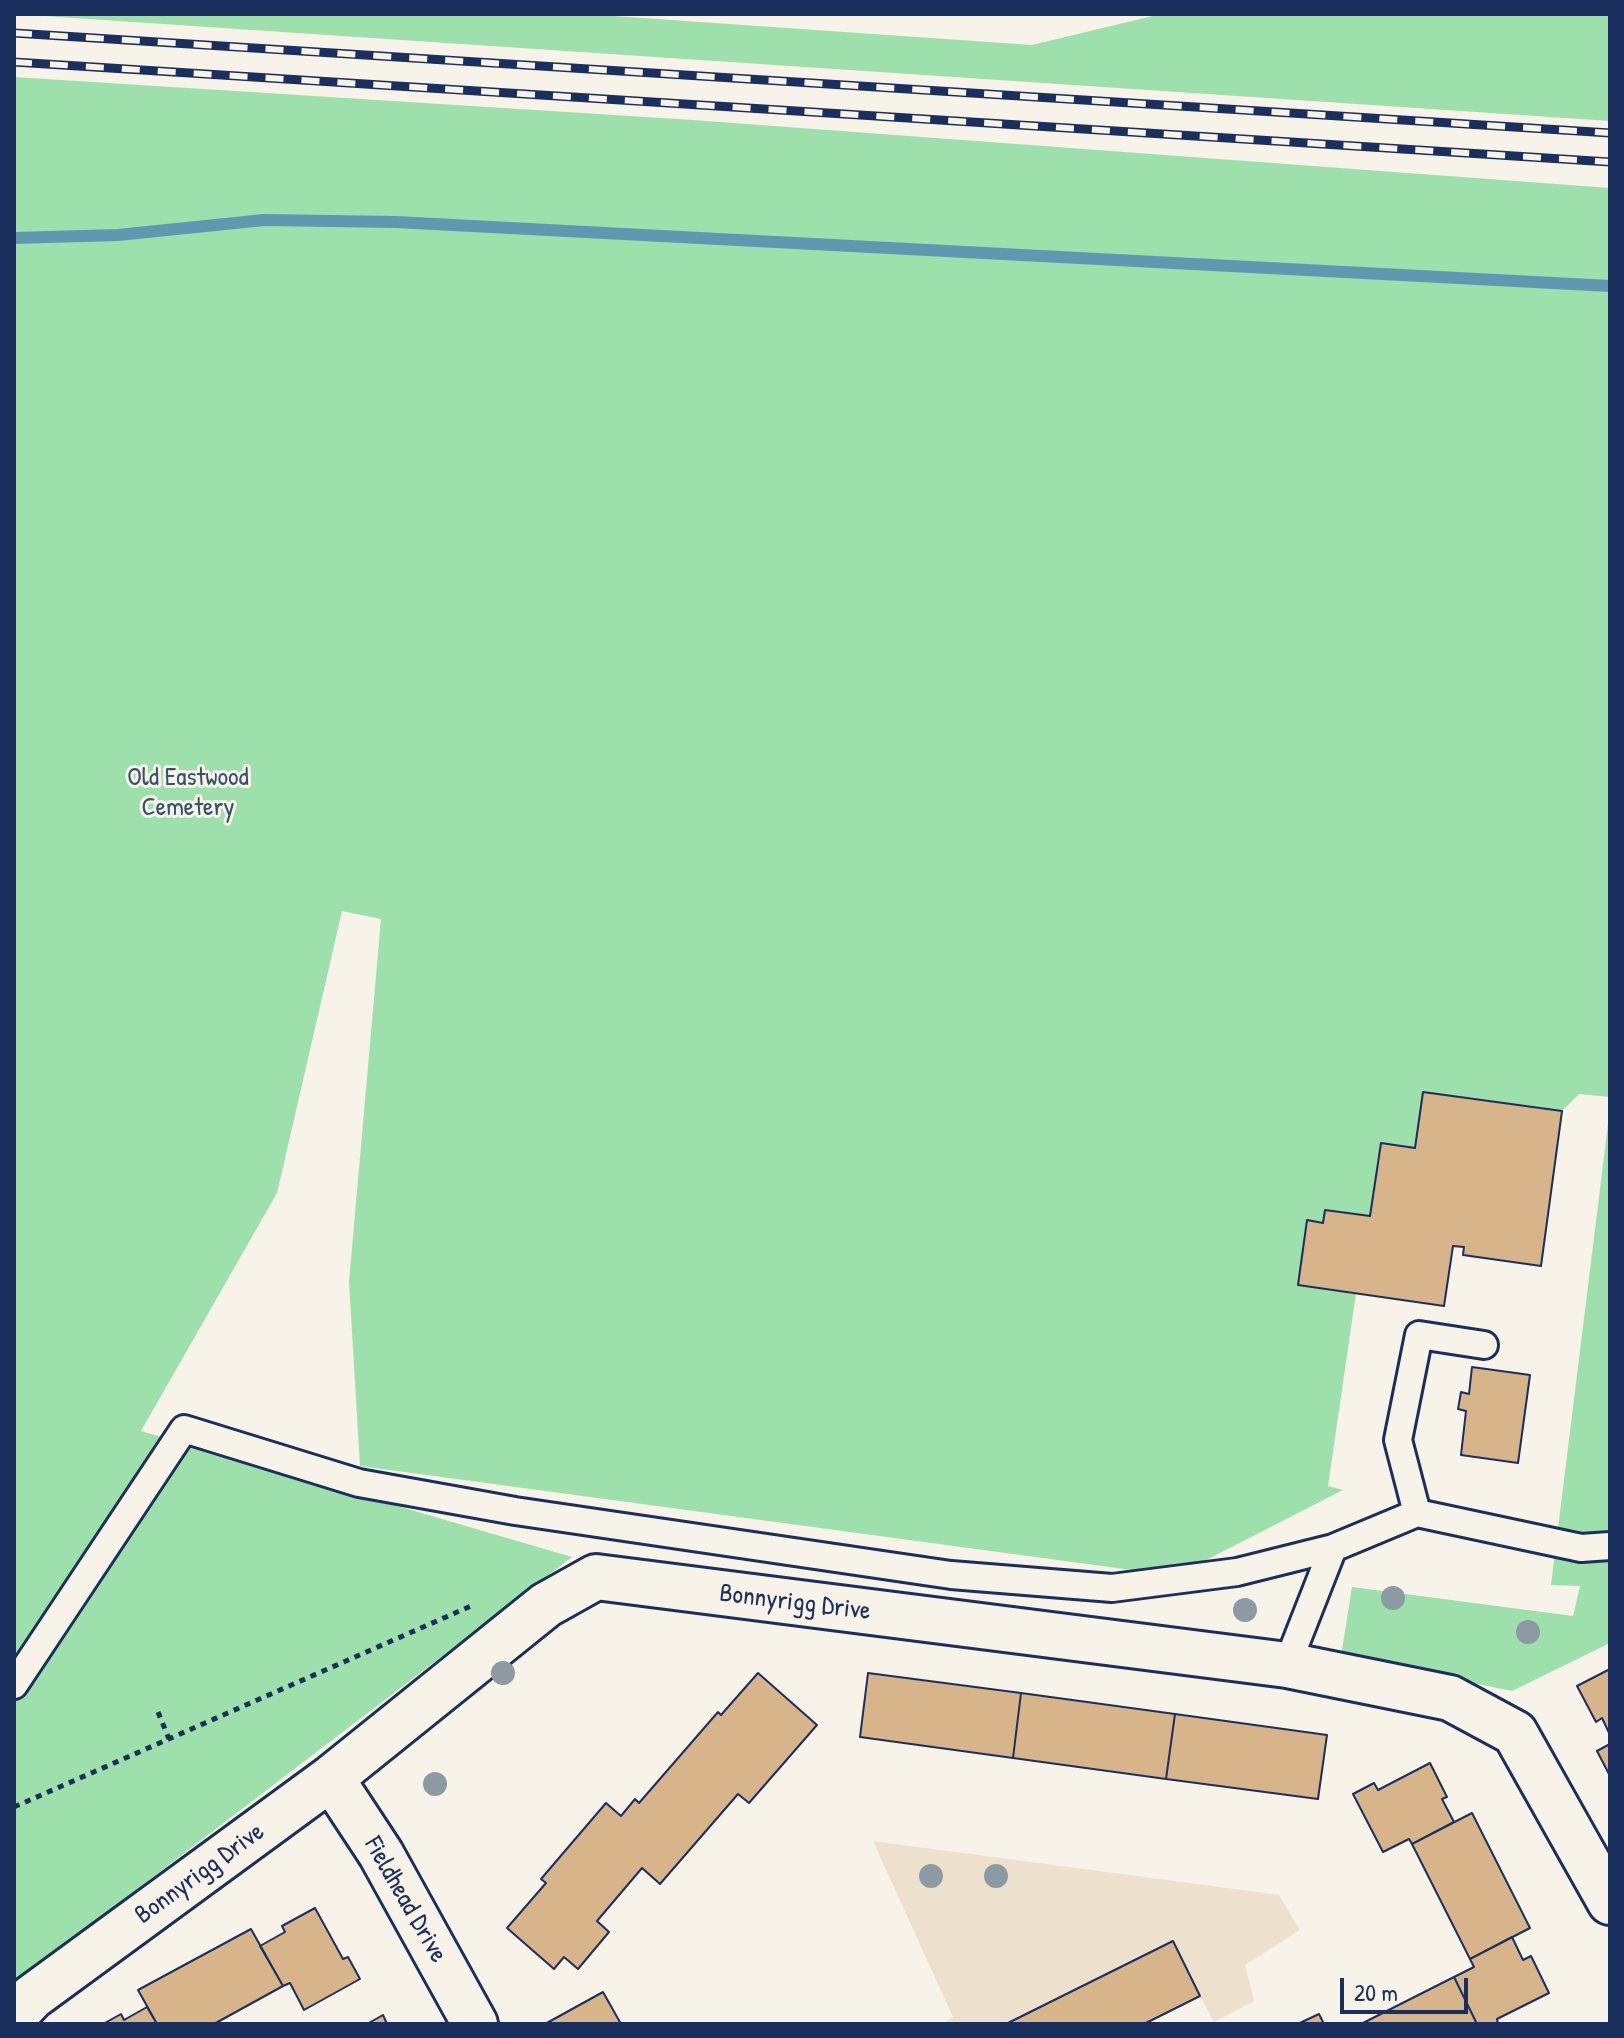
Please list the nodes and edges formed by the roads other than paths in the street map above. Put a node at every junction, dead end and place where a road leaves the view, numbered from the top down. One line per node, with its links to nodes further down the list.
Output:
1 (1484, 1345): 2 (lane)
2 (1417, 1513): 3 (lane); 4 (lane)
3 (1610, 1546)
4 (1333, 1548): 5 (lane); 6 (lane)
5 (1287, 1665): 7 (street, Bonnyrigg Drive); 8 (street, Bonnyrigg Drive)
6 (14, 1685)
7 (331, 1778): 9 (street, Bonnyrigg Drive); 10 (street, Fieldhead Drive)
8 (1610, 1902)
9 (14, 2016)
10 (475, 2024)

